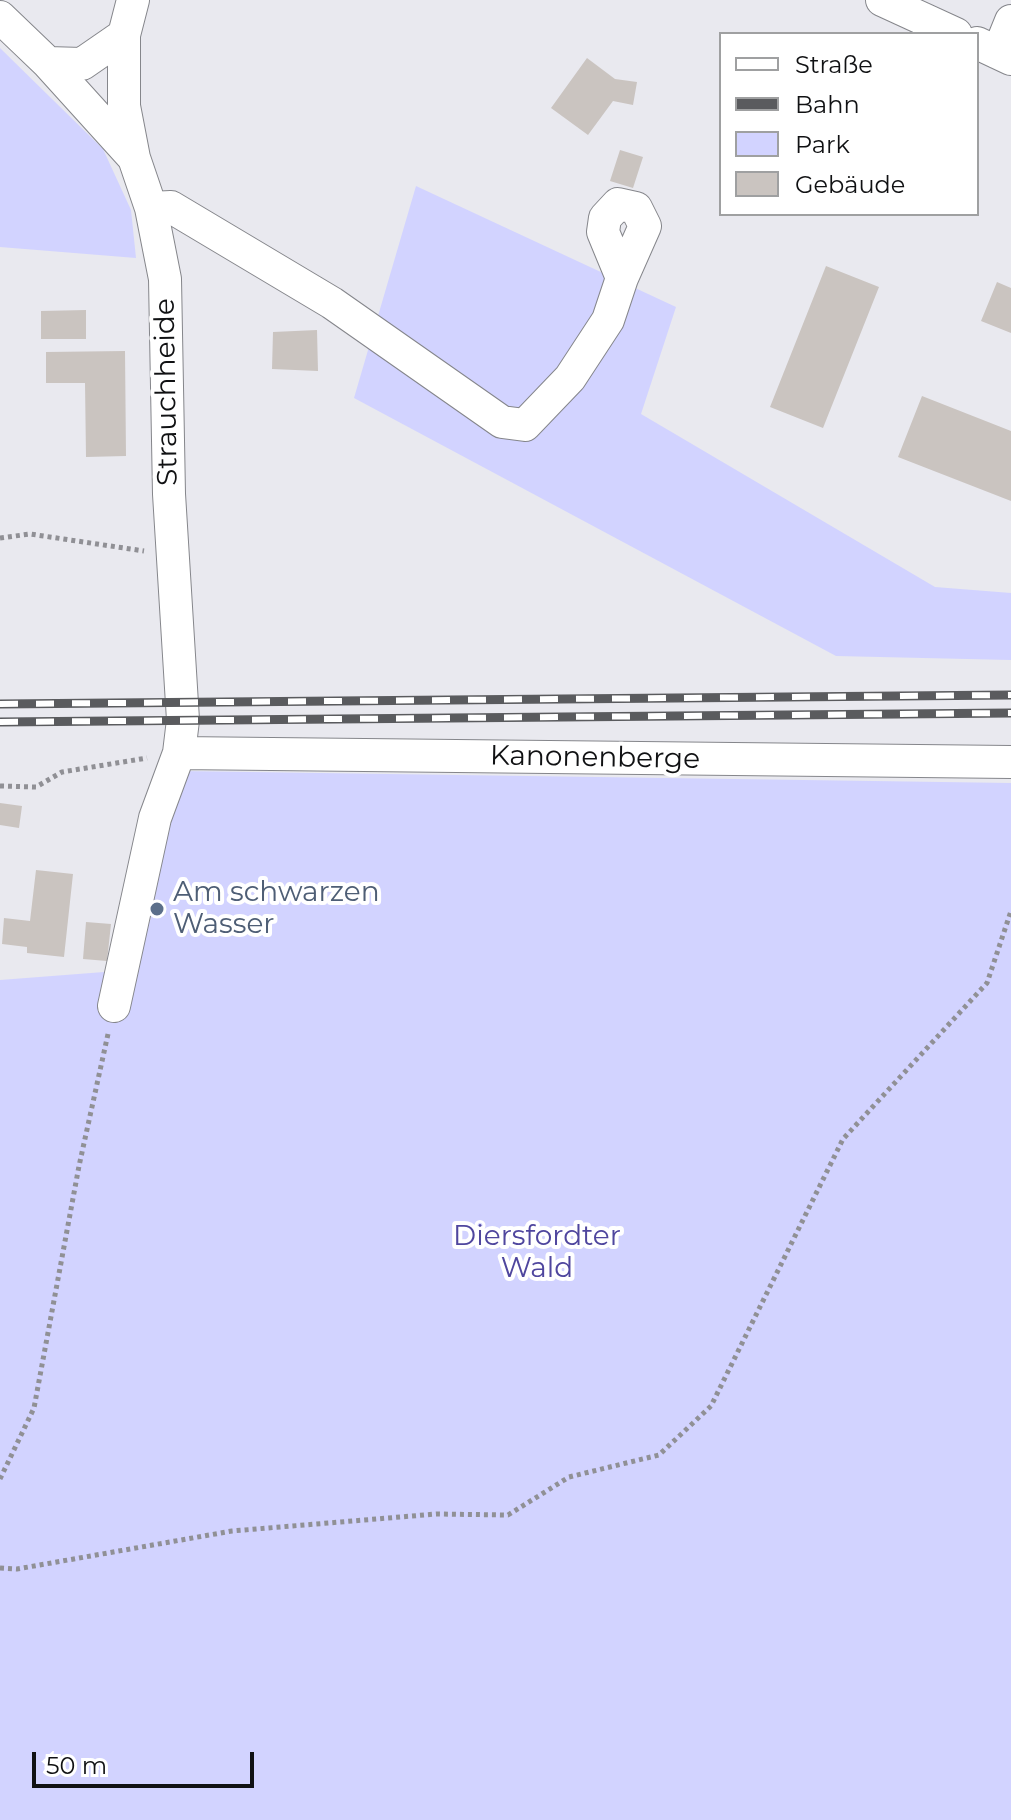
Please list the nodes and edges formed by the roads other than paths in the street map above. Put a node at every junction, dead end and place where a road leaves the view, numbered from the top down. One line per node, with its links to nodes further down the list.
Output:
1 (133, 0): 6 (street, Strauchheide)
2 (882, 0): 5 (street)
3 (0, 17): 8 (street)
4 (1011, 21): 7 (street)
5 (952, 32)
6 (124, 35): 8 (street); 9 (street, Strauchheide)
7 (995, 52)
8 (48, 63): 9 (street)
9 (134, 158): 10 (street, Strauchheide)
10 (151, 208): 11 (street); 12 (street, Strauchheide)
11 (622, 278)
12 (179, 753): 13 (street, Kanonenberge); 14 (street, Strauchheide)
13 (1011, 762)
14 (114, 1006)

